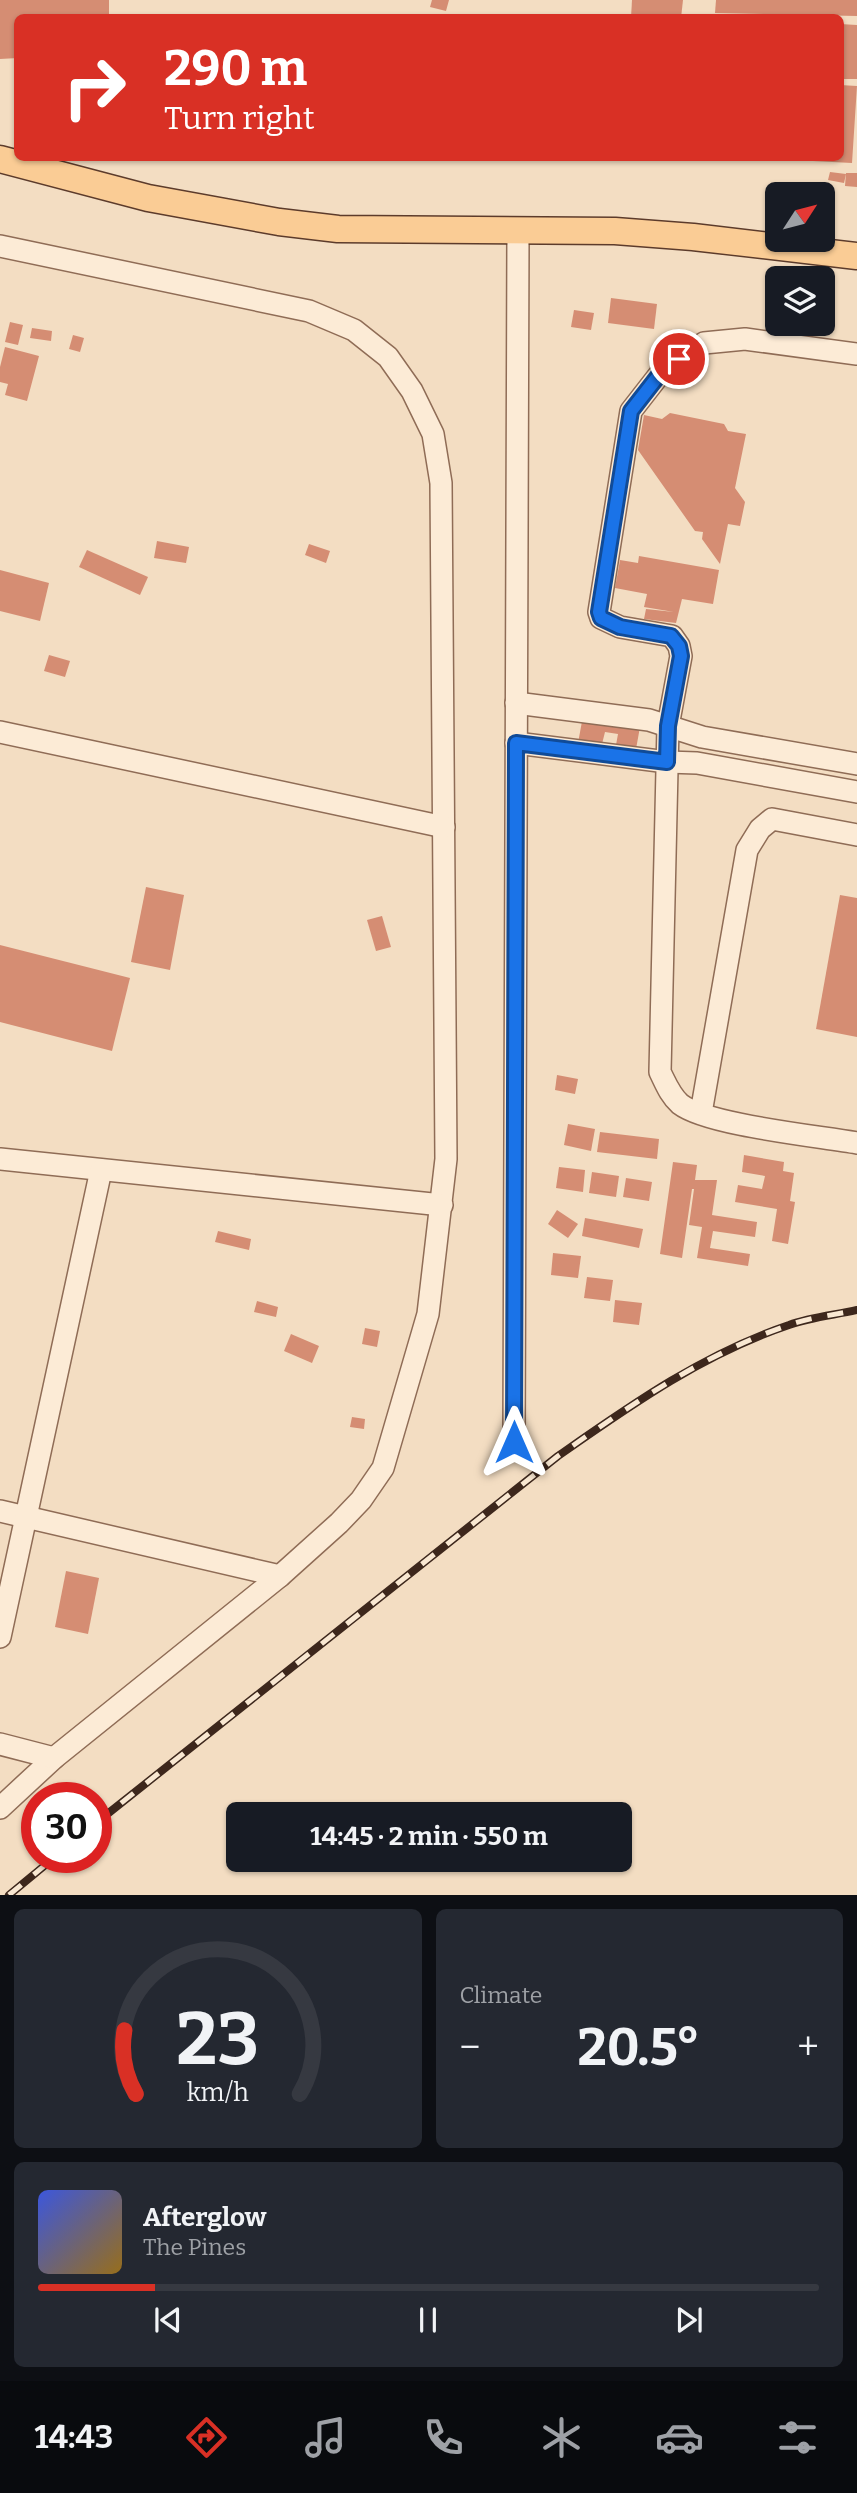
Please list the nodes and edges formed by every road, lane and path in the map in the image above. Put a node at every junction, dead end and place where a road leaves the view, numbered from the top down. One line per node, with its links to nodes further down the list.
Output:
1 (0, 159): 2 (main road)
2 (518, 232): 4 (main road); 6 (street)
3 (0, 246): 13 (street)
4 (857, 256)
5 (857, 354): 7 (street)
6 (516, 703): 7 (street); 9 (street)
7 (668, 726): 10 (street); 11 (street)
8 (0, 732): 13 (street)
9 (516, 743): 10 (street); 20 (street)
10 (667, 762): 12 (street); 15 (street)
11 (857, 765)
12 (857, 792)
13 (444, 827): 19 (street)
14 (857, 835): 15 (street)
15 (701, 1114): 16 (street)
16 (857, 1143)
17 (0, 1159): 18 (street)
18 (101, 1170): 19 (street); 22 (street)
19 (442, 1205): 23 (street)
20 (514, 1442)
21 (0, 1511): 22 (street)
22 (28, 1517): 23 (street); 24 (street)
23 (280, 1576): 26 (street)
24 (0, 1637)
25 (0, 1744): 26 (street)
26 (54, 1758): 27 (street)
27 (0, 1808)

